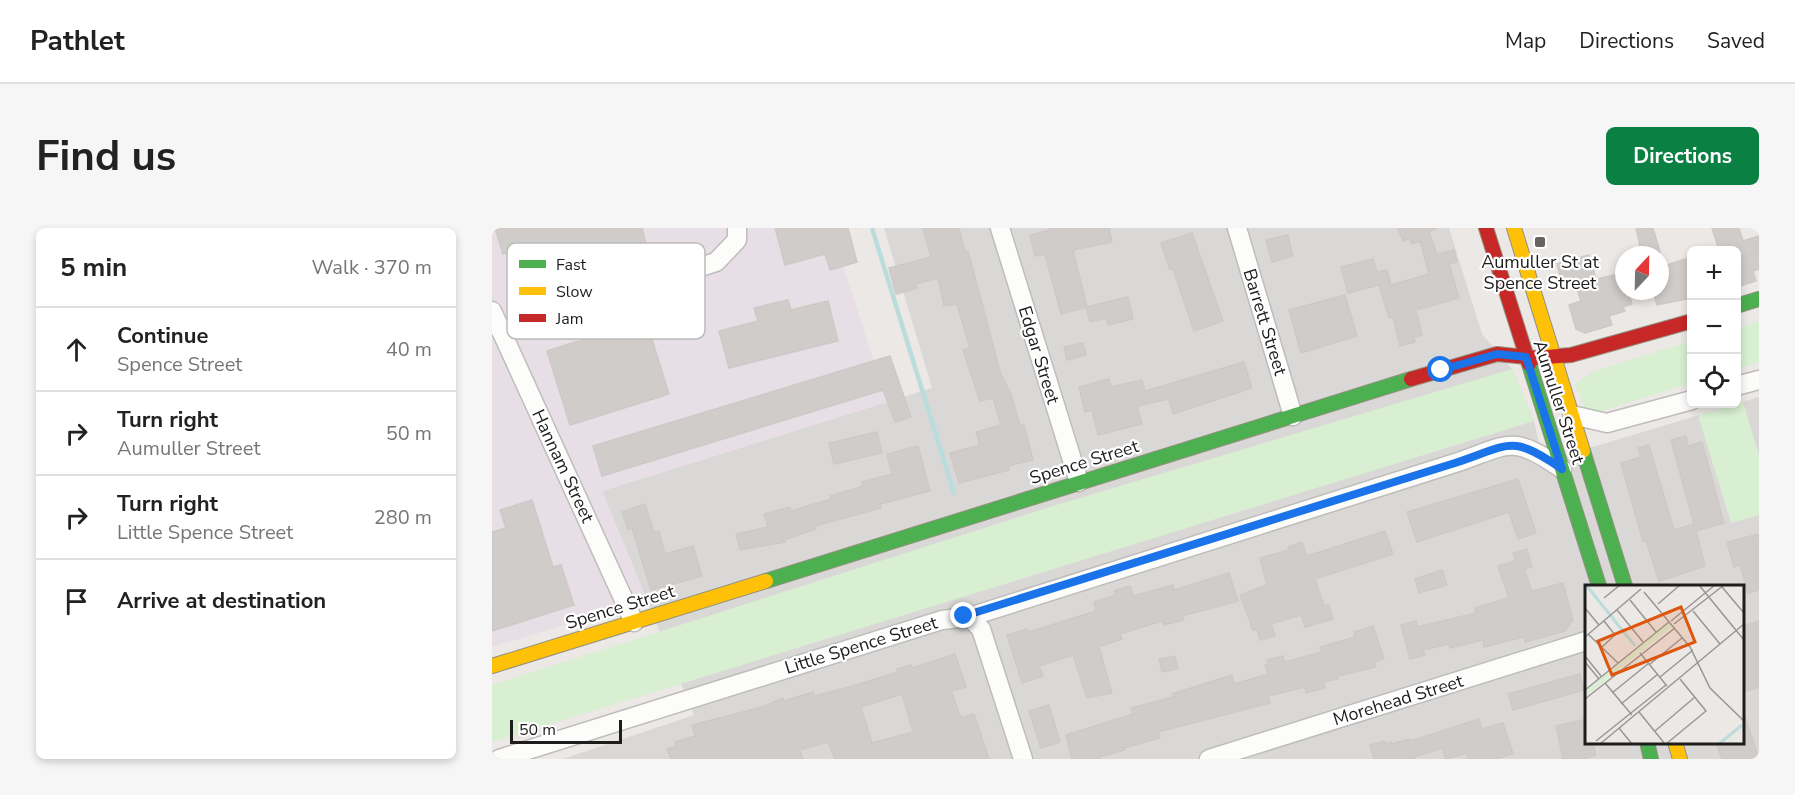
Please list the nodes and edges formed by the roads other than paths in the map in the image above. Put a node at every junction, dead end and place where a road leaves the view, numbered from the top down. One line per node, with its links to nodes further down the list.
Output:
1 (737, 228): 6 (street)
2 (999, 228): 23 (street, Edgar Street)
3 (1237, 228): 19 (street, Barrett Street)
4 (1486, 228): 13 (street, Aumuller Street)
5 (1514, 228): 14 (street, Aumuller Street)
6 (705, 266)
7 (1759, 299): 8 (street)
8 (1741, 305)
9 (492, 311): 12 (street, Hannam Street)
10 (1687, 323): 14 (street, Spence Street)
11 (507, 329): 12 (street)
12 (501, 331): 27 (street, Hannam Street)
13 (1526, 357): 14 (street, Spence Street); 19 (street, Spence Street); 22 (street, Aumuller Street)
14 (1555, 357): 18 (street, Aumuller Street)
15 (1759, 380): 16 (street)
16 (1741, 385)
17 (1687, 401): 20 (street)
18 (1572, 415): 20 (street); 21 (street, Aumuller Street)
19 (1293, 416): 23 (street, Spence Street)
20 (1607, 423): 21 (street)
21 (1586, 458): 25 (street, Aumuller Street)
22 (1562, 469): 24 (street, Aumuller Street); 26 (street, Little Spence Street)
23 (1079, 482): 27 (street, Spence Street)
24 (1599, 585)
25 (1625, 585)
26 (969, 617): 32 (street, Little Spence Street); 33 (street)
27 (634, 622): 29 (street, Spence Street)
28 (1585, 642): 34 (street, Morehead Street)
29 (492, 666)
30 (1648, 744): 35 (street)
31 (1676, 744): 36 (street)
32 (499, 759)
33 (1023, 759)
34 (1209, 759)
35 (1652, 759)
36 (1680, 759)

